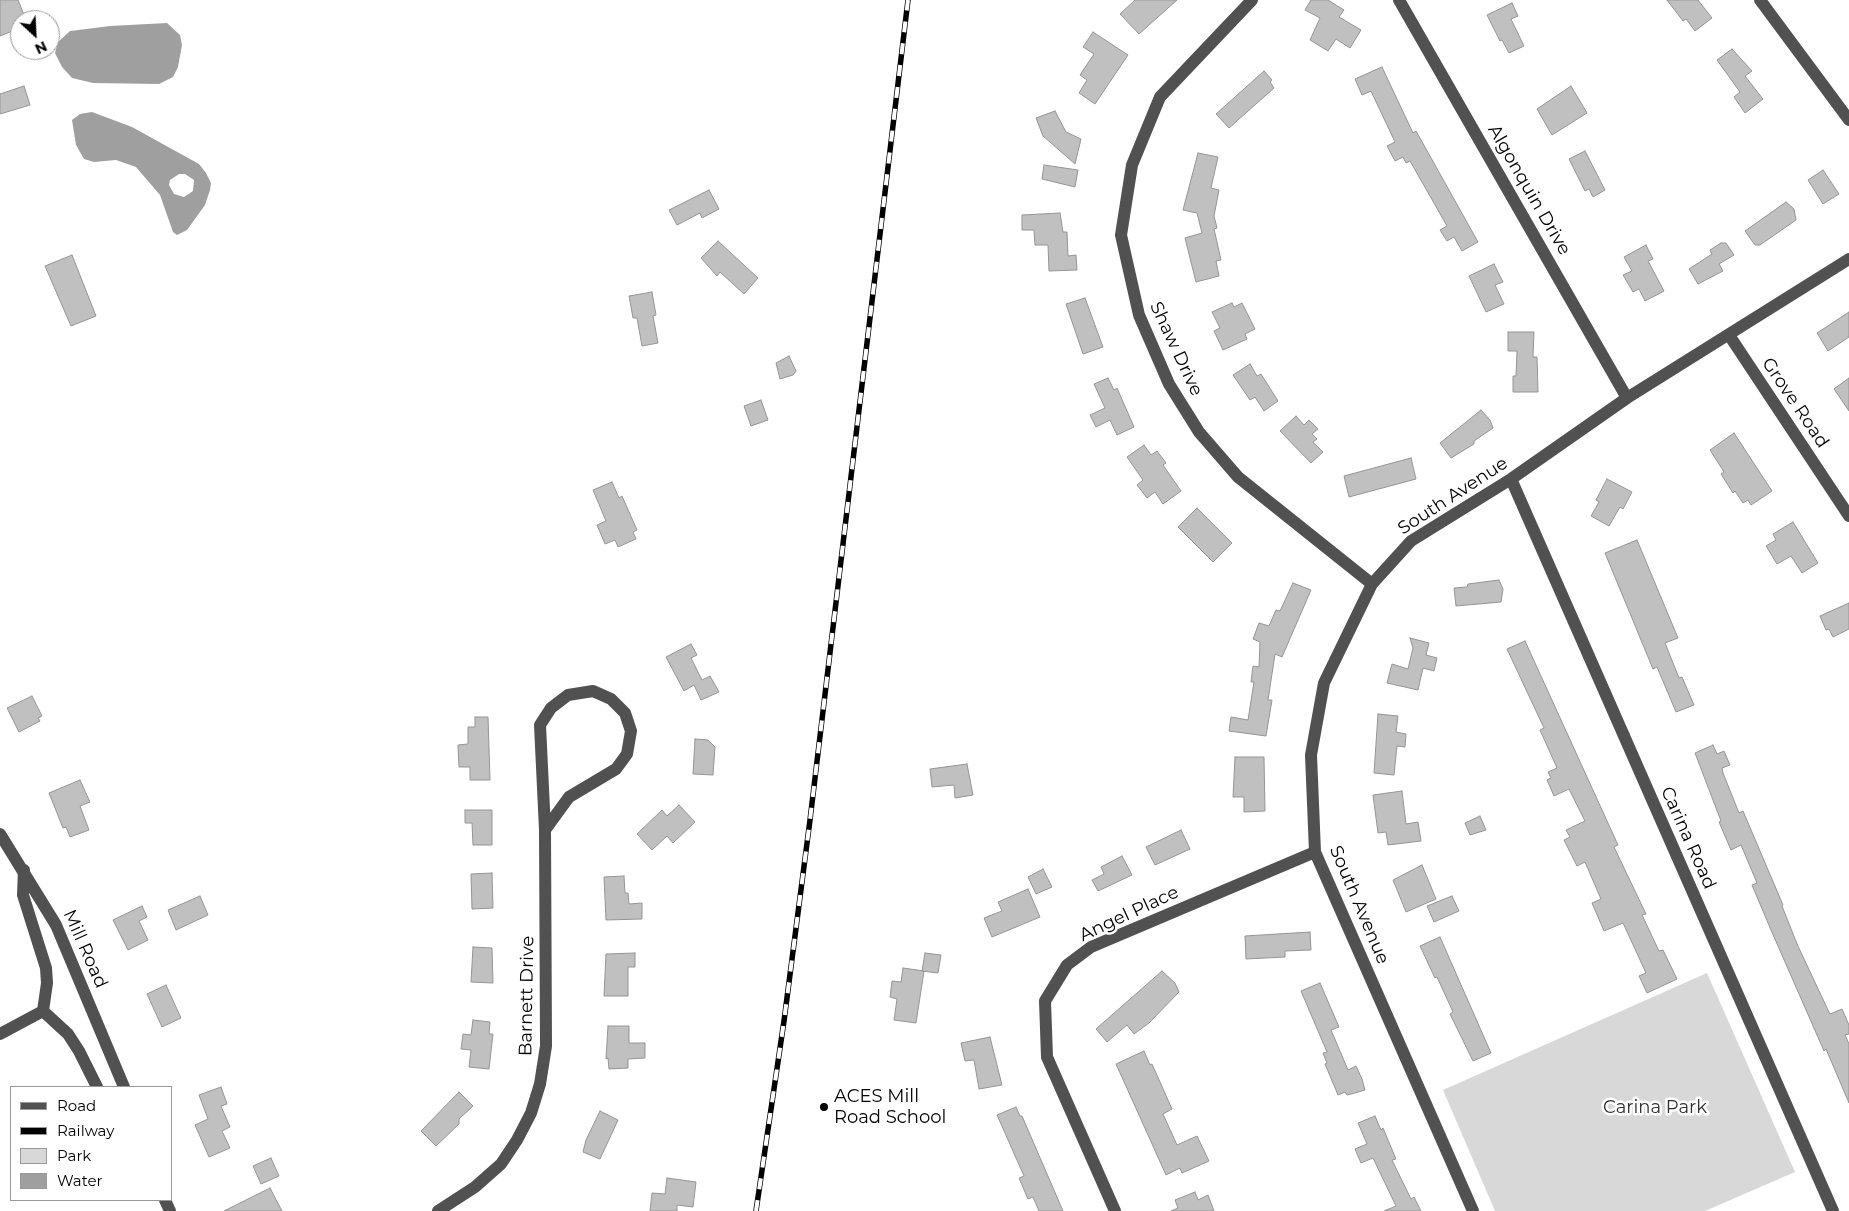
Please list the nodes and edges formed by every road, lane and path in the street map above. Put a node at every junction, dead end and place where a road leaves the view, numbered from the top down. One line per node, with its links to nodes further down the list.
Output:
1 (1252, 0): 10 (street, Shaw Drive)
2 (1399, 0): 7 (street, Algonquin Drive)
3 (1760, 0): 4 (street)
4 (1849, 120)
5 (1849, 259): 6 (street, South Avenue)
6 (1729, 335): 7 (street, South Avenue); 9 (street, Grove Road)
7 (1627, 398): 8 (street, South Avenue)
8 (1511, 479): 10 (street, South Avenue); 22 (street, Carina Road)
9 (1849, 516)
10 (1372, 584): 13 (street, South Avenue)
11 (545, 830): 11 (street, Barnett Drive); 19 (street, Barnett Drive)
12 (0, 834): 14 (street, Mill Road)
13 (1315, 852): 20 (street, Angel Place); 21 (street, South Avenue)
14 (24, 870): 15 (street); 18 (street, Mill Road)
15 (43, 1011): 16 (street); 17 (street)
16 (0, 1034)
17 (96, 1086)
18 (124, 1086)
19 (438, 1211)
20 (1115, 1211)
21 (1473, 1211)
22 (1833, 1211)

